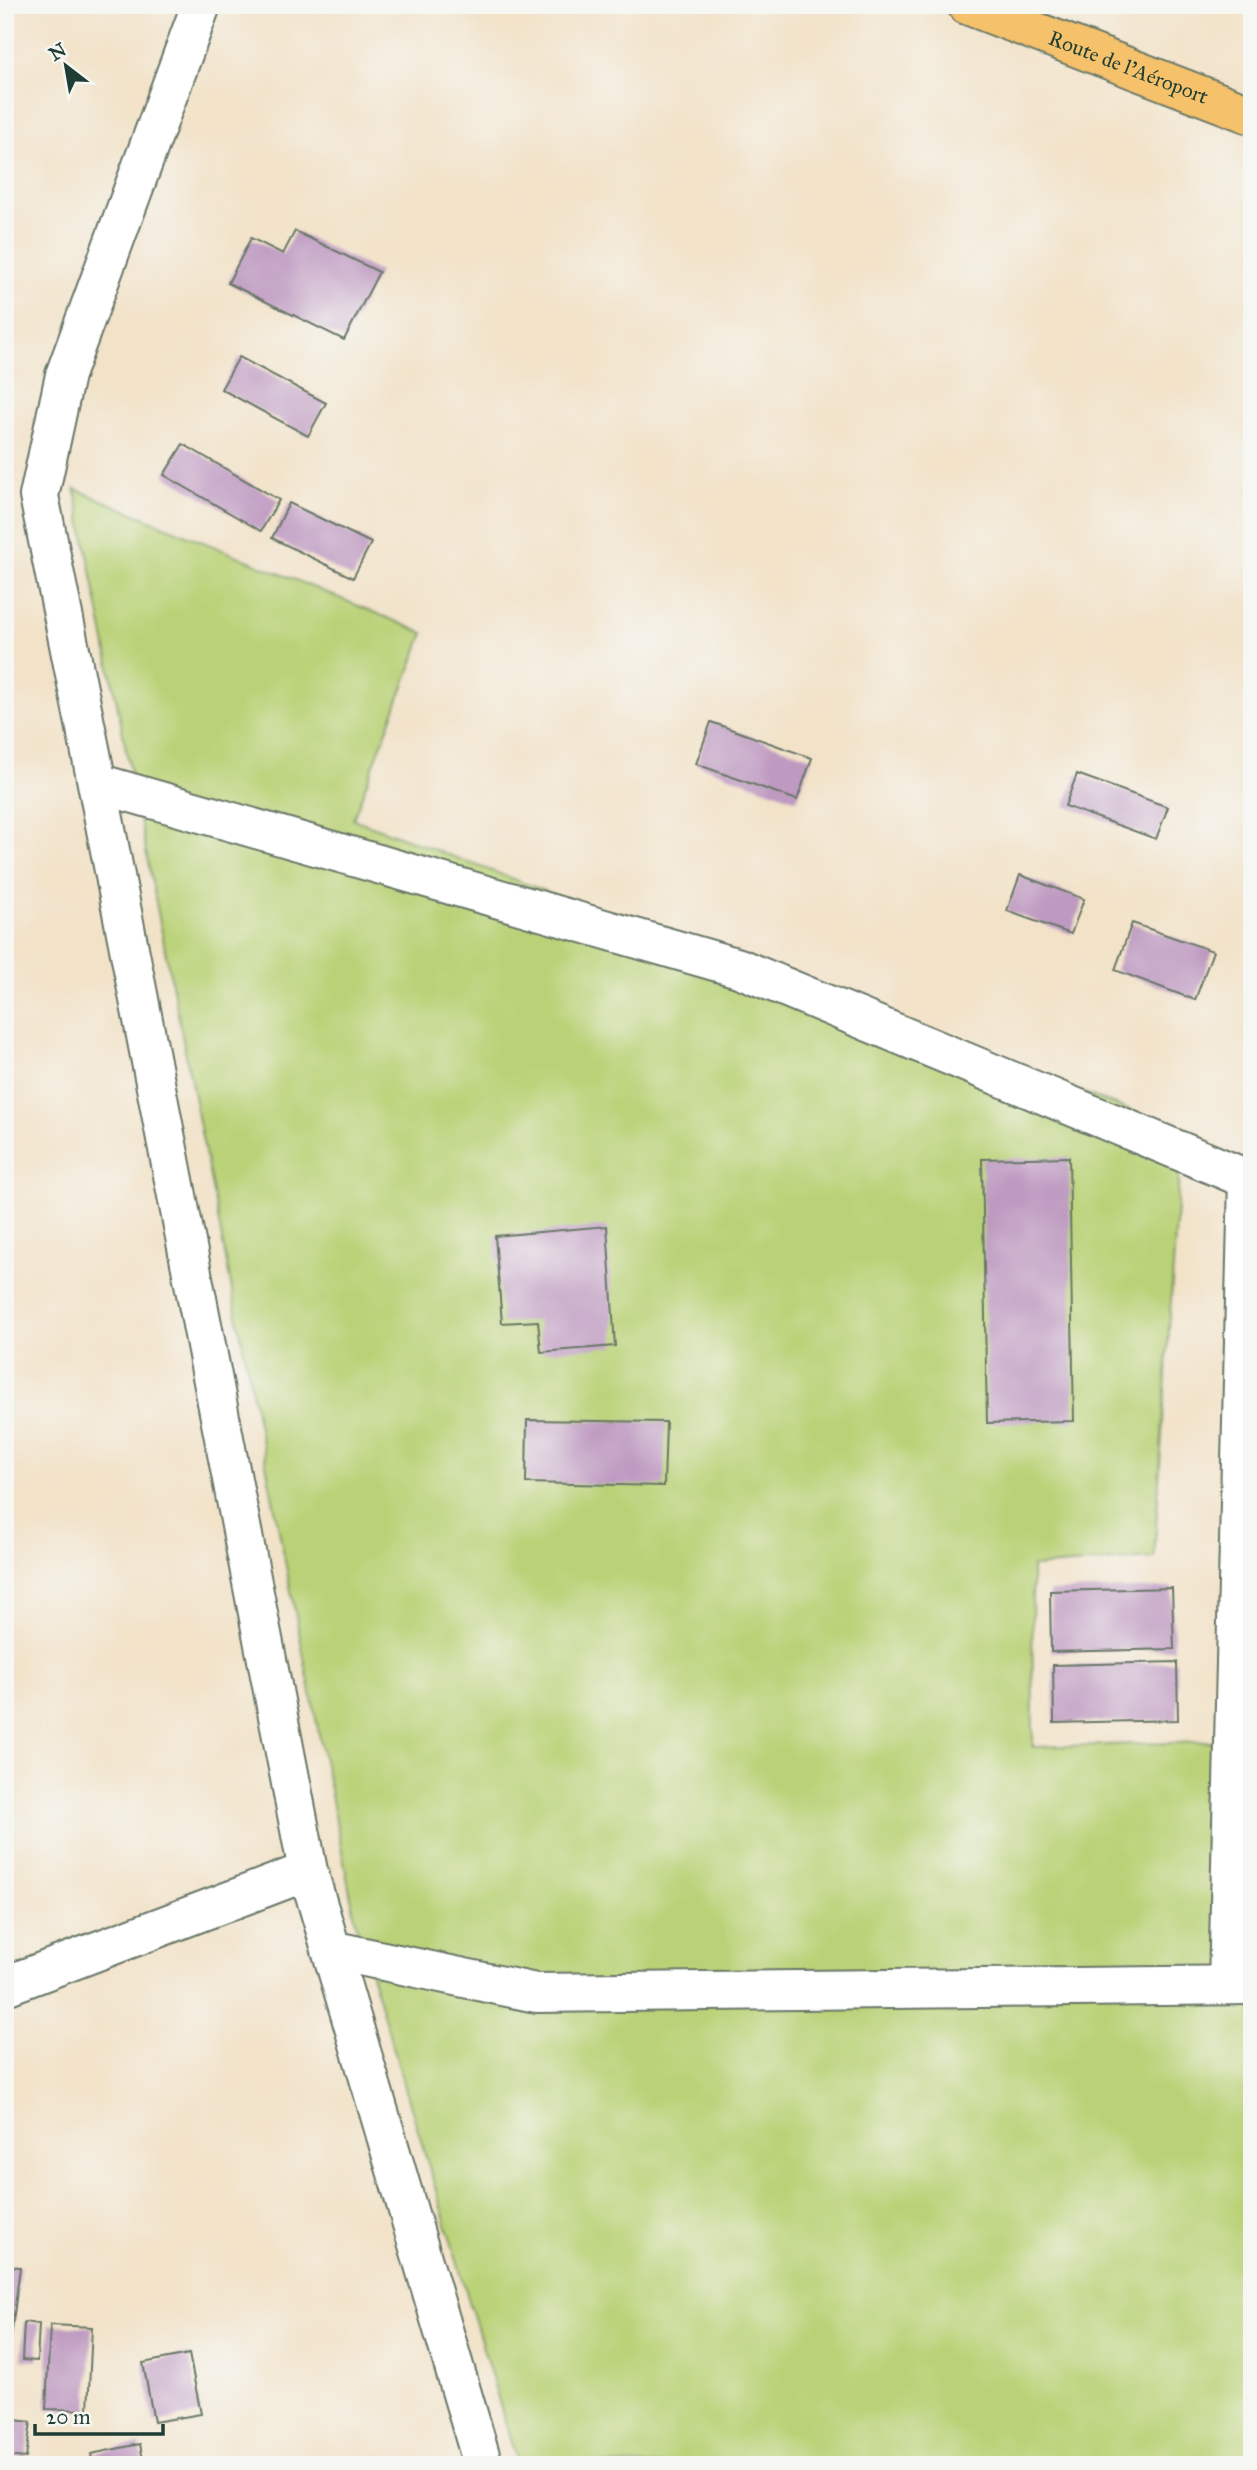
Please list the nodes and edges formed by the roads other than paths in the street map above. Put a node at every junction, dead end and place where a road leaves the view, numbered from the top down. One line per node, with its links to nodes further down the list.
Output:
1 (201, 5): 4 (street)
2 (967, 5): 3 (main road, Route de l'Aéroport)
3 (1252, 115)
4 (97, 783): 5 (street); 6 (street)
5 (1250, 1180): 8 (street)
6 (308, 1871): 7 (street); 9 (street)
7 (331, 1950): 8 (street); 10 (street)
8 (1240, 1985)
9 (5, 1986)
10 (483, 2465)

